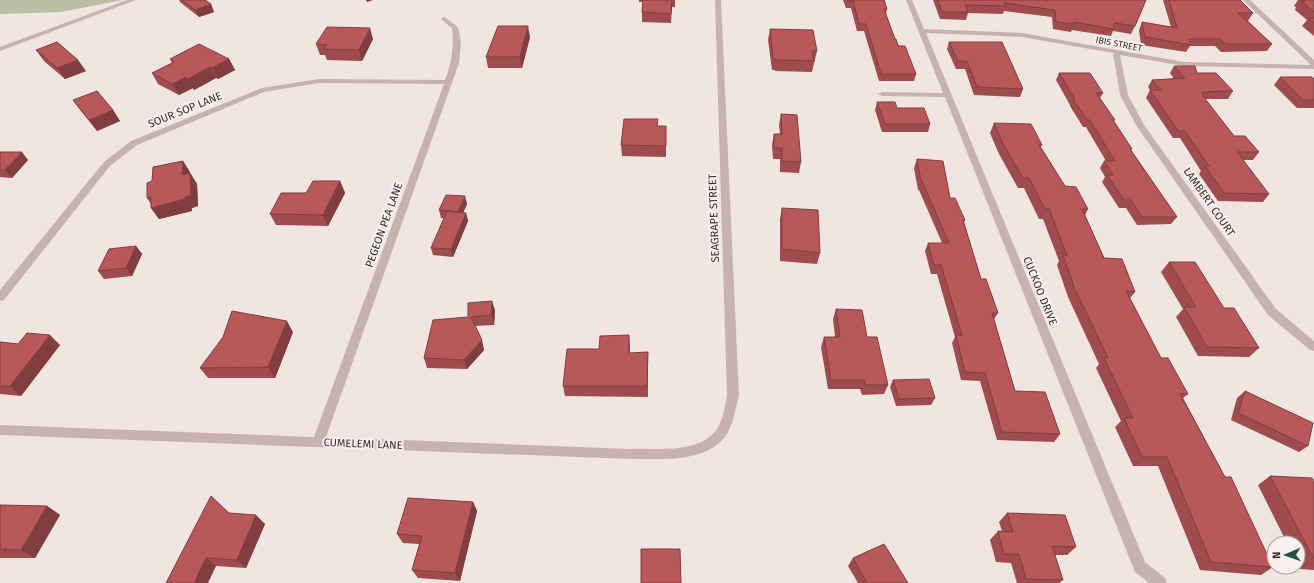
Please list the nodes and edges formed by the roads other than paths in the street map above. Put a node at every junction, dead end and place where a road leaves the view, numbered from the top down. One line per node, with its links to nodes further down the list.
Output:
1 (133, 0): 7 (street)
2 (718, 0): 16 (street, SEAGRAPE STREET)
3 (909, 0): 6 (street, CUCKOO DRIVE)
4 (1246, 0): 9 (street)
5 (444, 19): 10 (street, PEGEON PEA LANE)
6 (921, 31): 8 (street, IBIS STREET); 12 (street, CUCKOO DRIVE)
7 (0, 49)
8 (1116, 52): 9 (street, IBIS STREET); 14 (street, LAMBERT COURT)
9 (1314, 65)
10 (448, 82): 13 (street, SOUR SOP LANE); 17 (street, PEGEON PEA LANE)
11 (882, 94): 12 (street)
12 (947, 95): 18 (street, CUCKOO DRIVE)
13 (0, 297)
14 (1314, 347)
15 (0, 430): 17 (street, CUMELEMI LANE)
16 (721, 433): 17 (street, CUMELEMI LANE)
17 (318, 442)
18 (1160, 583)

